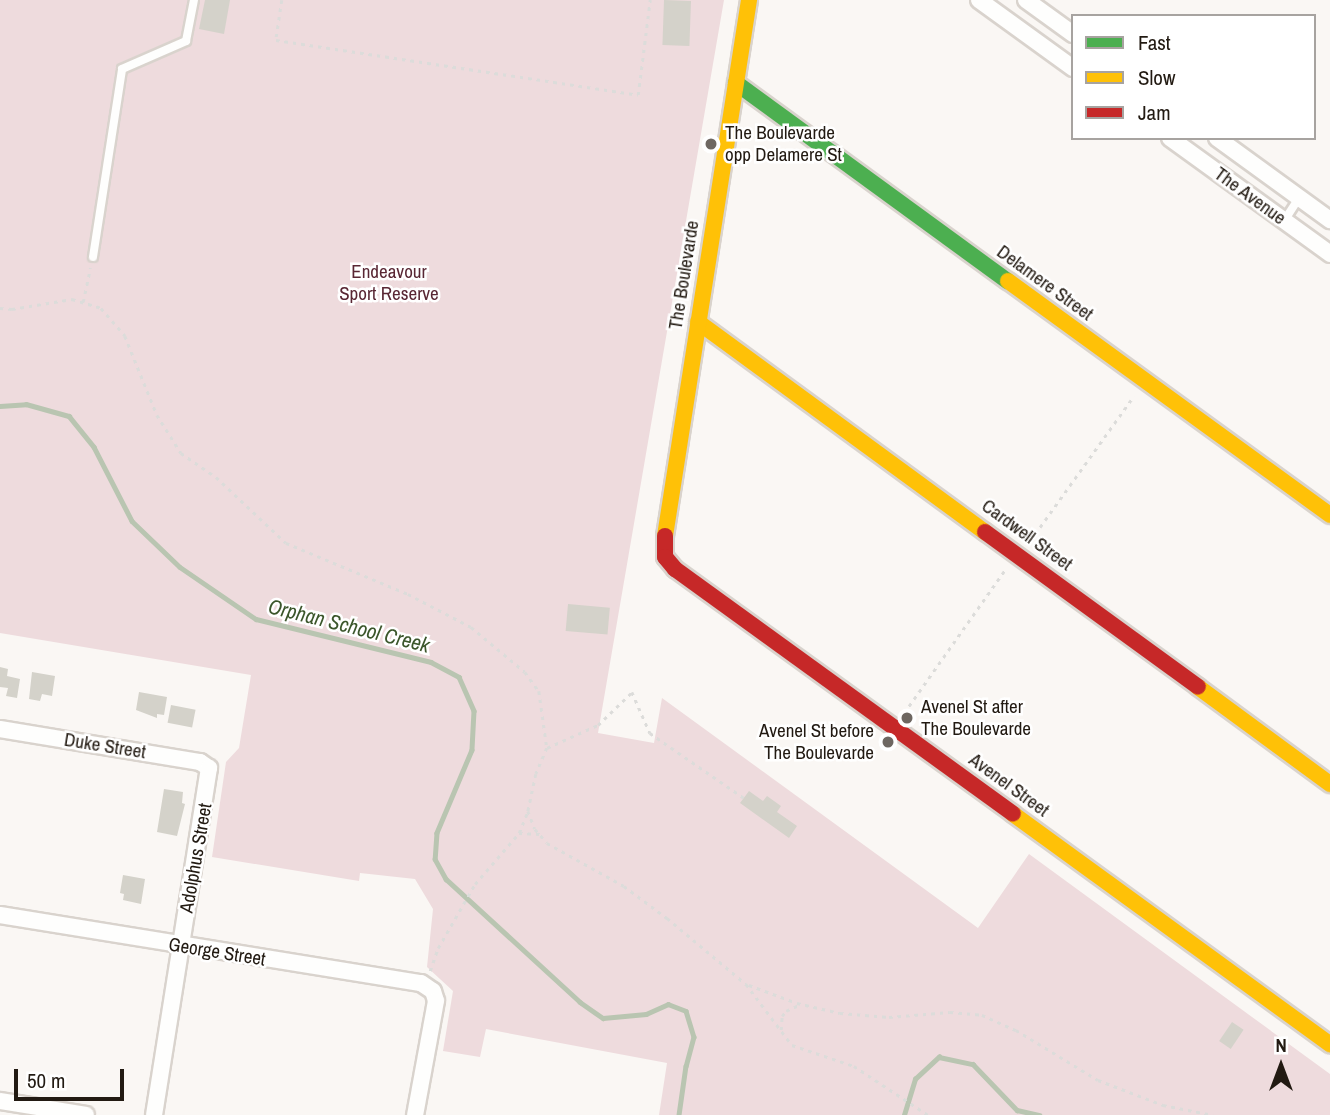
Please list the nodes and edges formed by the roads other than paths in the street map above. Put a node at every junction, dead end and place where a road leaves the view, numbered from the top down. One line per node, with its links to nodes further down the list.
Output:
1 (194, 0): 14 (lane)
2 (749, 0): 7 (street, The Boulevarde)
3 (979, 0): 6 (street)
4 (1026, 0): 5 (street)
5 (1071, 33)
6 (1071, 67)
7 (736, 83): 15 (street, The Boulevarde); 16 (street, Delamere Street)
8 (1173, 140): 12 (street, The Avenue)
9 (1220, 140): 10 (street, The Avenue)
10 (1299, 198): 11 (street, The Avenue); 12 (lane)
11 (1330, 220)
12 (1284, 221): 13 (street, The Avenue)
13 (1330, 254)
14 (93, 257)
15 (698, 323): 17 (street, The Boulevarde); 20 (street, Cardwell Street)
16 (1330, 516)
17 (665, 557): 23 (street, Avenel Street)
18 (0, 729): 19 (street, Duke Street)
19 (209, 768): 22 (street, Adolphus Street)
20 (1330, 784)
21 (0, 915): 22 (street, George Street)
22 (182, 946): 26 (street, Adolphus Street); 27 (street, George Street)
23 (1330, 1044)
24 (0, 1101): 25 (street)
25 (86, 1115)
26 (155, 1115)
27 (415, 1115)

